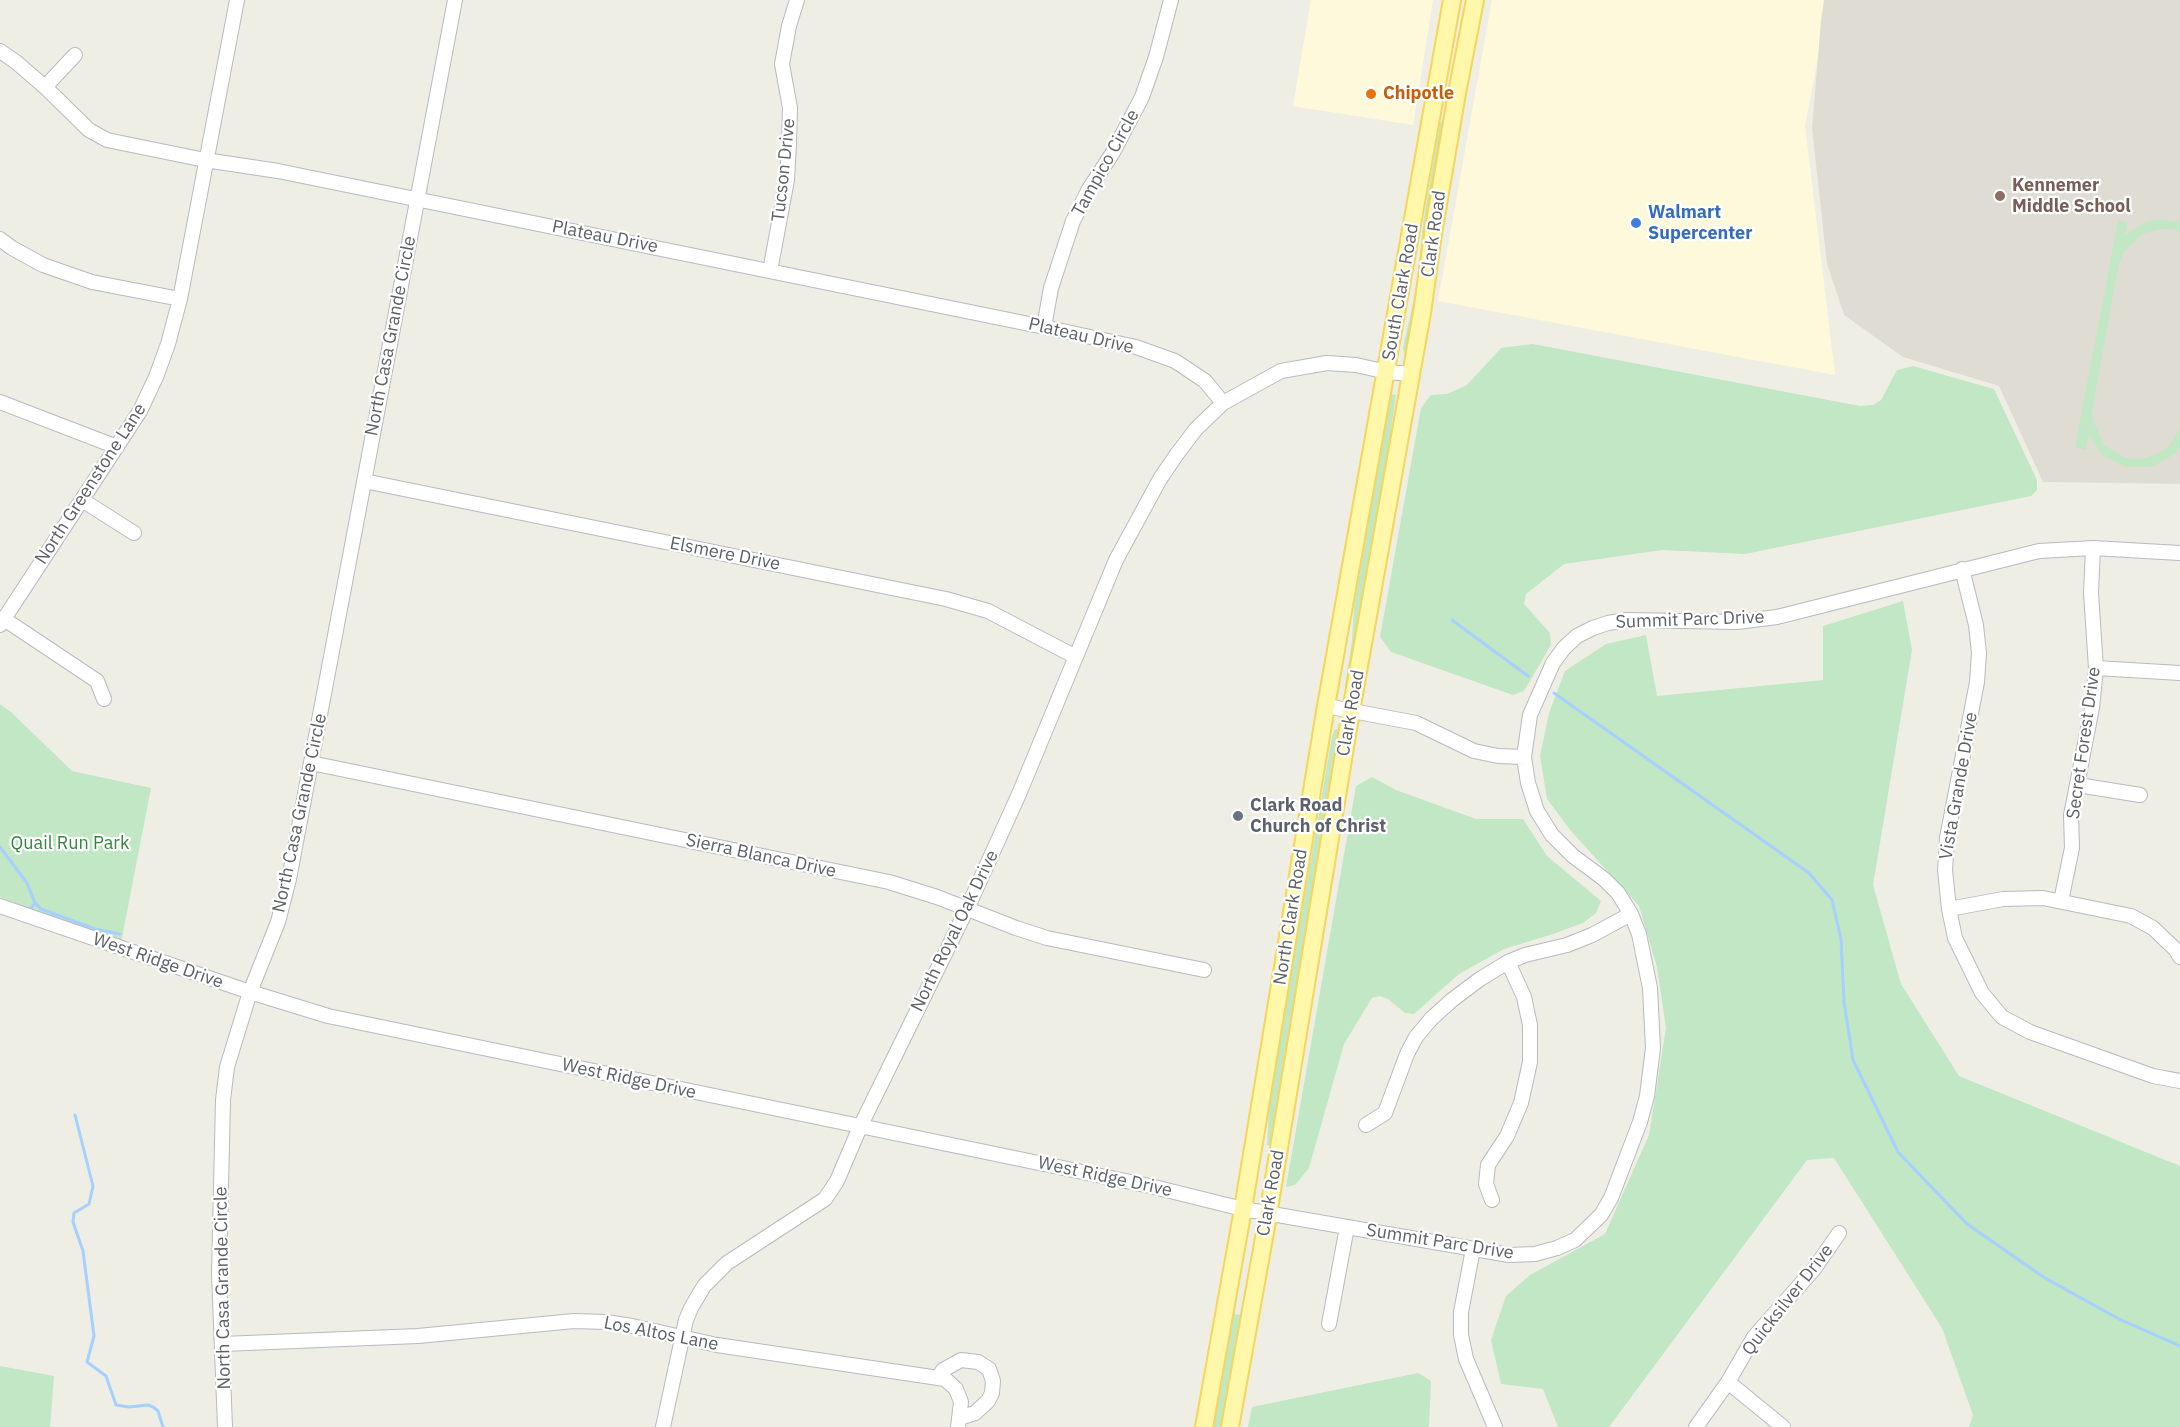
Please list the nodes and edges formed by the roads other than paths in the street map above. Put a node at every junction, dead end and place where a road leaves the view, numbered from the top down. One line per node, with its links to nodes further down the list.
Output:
1 (237, 0): 12 (street, North Greenstone Lane)
2 (455, 0): 13 (street, North Casa Grande Circle)
3 (797, 0): 15 (street, Tucson Drive)
4 (1171, 0): 17 (street, Tampico Circle)
5 (1452, 0): 10 (main road, South Clark Road)
6 (1475, 0): 11 (main road, Clark Road)
7 (0, 51): 9 (street, Plateau Drive)
8 (75, 55): 9 (street)
9 (45, 87): 12 (street, Plateau Drive)
10 (1437, 89): 11 (main road); 18 (main road, South Clark Road)
11 (1457, 93): 19 (main road, Clark Road)
12 (205, 160): 13 (street, Plateau Drive); 16 (street, North Greenstone Lane)
13 (417, 199): 15 (street, Plateau Drive); 23 (street, North Casa Grande Circle)
14 (0, 239): 16 (street)
15 (770, 271): 17 (street, Plateau Drive)
16 (180, 299): 22 (street, North Greenstone Lane)
17 (1044, 327): 21 (street, Plateau Drive)
18 (1387, 372): 19 (street, North Royal Oak Drive); 21 (street, North Royal Oak Drive); 34 (main road, North Clark Road)
19 (1411, 374): 35 (main road, Clark Road)
20 (0, 402): 22 (street)
21 (1223, 403): 30 (street, North Royal Oak Drive)
22 (117, 447): 24 (street, North Greenstone Lane)
23 (364, 481): 30 (street, Elsmere Drive); 37 (street, North Casa Grande Circle)
24 (82, 500): 25 (street); 29 (street, North Greenstone Lane)
25 (134, 533)
26 (2093, 548): 27 (street, Summit Parc Drive); 28 (street, Summit Parc Drive); 31 (street, Secret Forest Drive)
27 (2180, 553)
28 (1962, 569): 36 (street, Summit Parc Drive); 43 (street, Vista Grande Drive)
29 (2, 622): 33 (street)
30 (1076, 657): 42 (street, North Royal Oak Drive)
31 (2096, 668): 32 (street); 38 (street, Secret Forest Drive)
32 (2180, 673)
33 (104, 699)
34 (1326, 706): 35 (street); 53 (main road, North Clark Road)
35 (1351, 711): 36 (street); 54 (main road, Clark Road)
36 (1524, 757): 44 (street, Summit Parc Drive)
37 (311, 764): 42 (street, Sierra Blanca Drive); 48 (street, North Casa Grande Circle)
38 (2078, 785): 39 (street); 40 (street, Secret Forest Drive)
39 (2140, 795)
40 (2061, 901): 43 (street); 45 (street)
41 (0, 906): 48 (street, West Ridge Drive)
42 (967, 909): 47 (street, Sierra Blanca Drive); 51 (street, North Royal Oak Drive)
43 (1949, 909): 49 (street, Vista Grande Drive)
44 (1631, 914): 46 (street); 57 (street, Summit Parc Drive)
45 (2180, 957)
46 (1508, 962): 50 (street); 52 (street)
47 (1204, 970)
48 (250, 992): 51 (street, West Ridge Drive); 60 (street, North Casa Grande Circle)
49 (2180, 1081)
50 (1366, 1125)
51 (860, 1127): 53 (street, West Ridge Drive); 59 (street, North Royal Oak Drive)
52 (1492, 1200)
53 (1243, 1209): 54 (street, West Ridge Drive); 66 (main road, North Clark Road)
54 (1268, 1214): 55 (street, Summit Parc Drive); 67 (main road, Clark Road)
55 (1347, 1227): 57 (street, Summit Parc Drive); 58 (street)
56 (1839, 1233): 62 (street, Quicksilver Drive)
57 (1473, 1249): 68 (street)
58 (1329, 1324)
59 (682, 1337): 60 (street, Los Altos Lane); 61 (street, Los Altos Lane); 65 (street, North Royal Oak Drive)
60 (223, 1344): 64 (street, North Casa Grande Circle)
61 (938, 1378): 63 (street); 63 (street)
62 (1728, 1382): 69 (street, Quicksilver Drive); 70 (street)
63 (959, 1423)
64 (225, 1427)
65 (663, 1427)
66 (1204, 1427)
67 (1230, 1427)
68 (1495, 1427)
69 (1696, 1427)
70 (1782, 1427)

